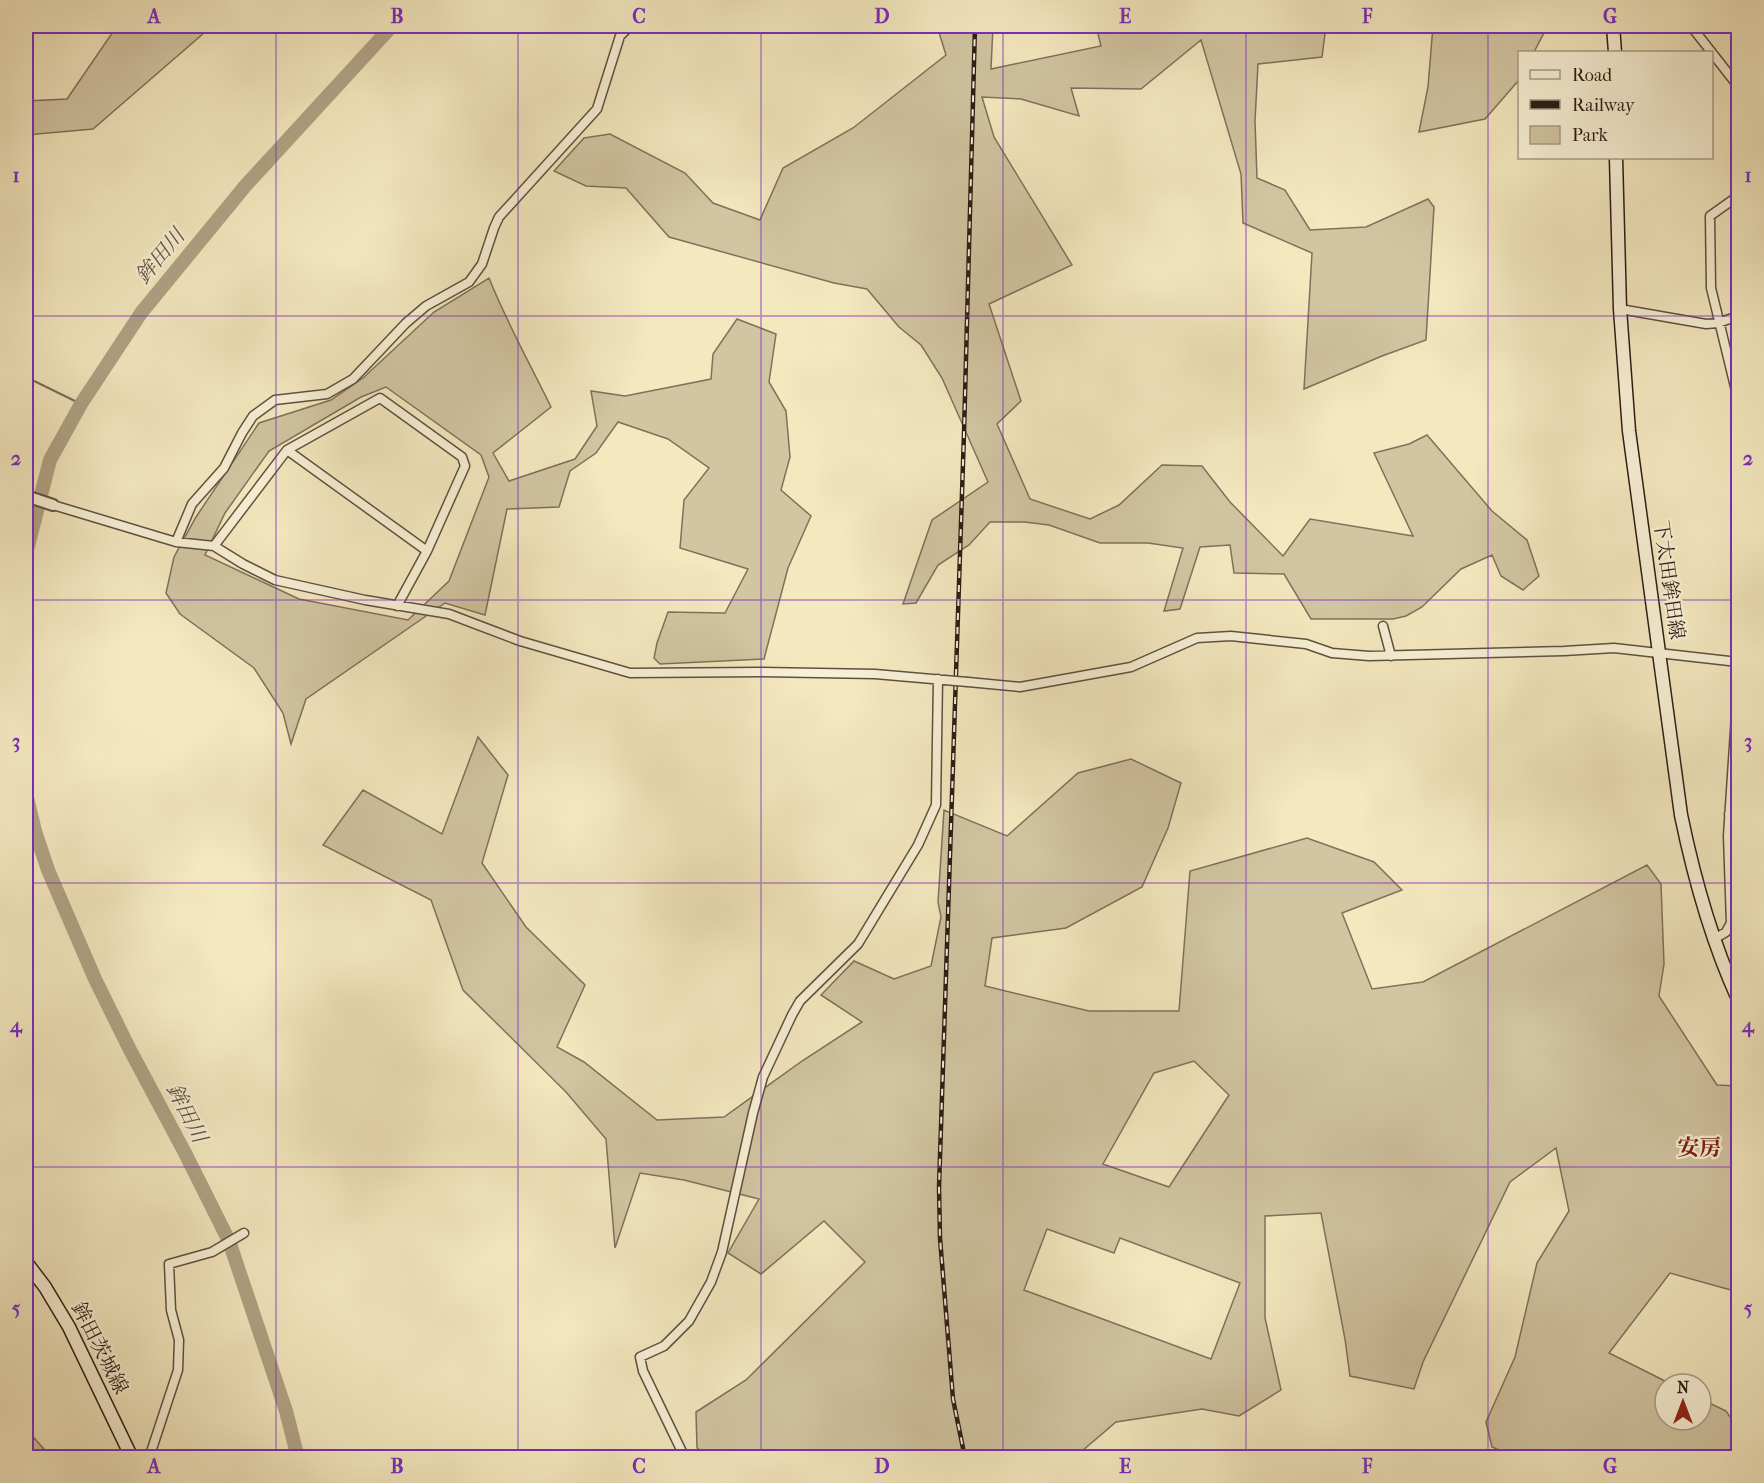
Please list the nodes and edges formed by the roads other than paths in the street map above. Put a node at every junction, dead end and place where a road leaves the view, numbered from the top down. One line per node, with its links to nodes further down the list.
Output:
1 (630, 26): 17 (street)
2 (1613, 26): 4 (main road)
3 (1691, 26): 5 (street)
4 (1615, 51)
5 (1711, 51)
6 (1713, 54): 7 (street)
7 (1738, 86)
8 (1616, 159): 10 (main road, 下太田鉾田線)
9 (1738, 196): 12 (street)
10 (1620, 309): 12 (street); 22 (main road, 下太田鉾田線)
11 (1738, 316): 12 (street)
12 (1719, 324): 13 (street)
13 (1738, 399)
14 (287, 450): 18 (street); 19 (street); 19 (street)
15 (26, 497): 16 (street)
16 (53, 505): 17 (street)
17 (176, 542): 18 (street)
18 (214, 546): 20 (street)
19 (427, 551): 20 (street)
20 (397, 606): 25 (street)
21 (1383, 626): 23 (street)
22 (1659, 654): 23 (street); 24 (street); 29 (main road, 下太田鉾田線)
23 (1391, 656): 25 (street, bridge)
24 (1738, 662)
25 (941, 679): 36 (street)
26 (1738, 685): 27 (street)
27 (1734, 815): 28 (street)
28 (1735, 923): 29 (street)
29 (1714, 939): 30 (main road, 下太田鉾田線)
30 (1734, 978): 31 (main road, 下太田鉾田線)
31 (1738, 999)
32 (244, 1233): 35 (street)
33 (26, 1262): 34 (main road, 鉾田茨城線)
34 (132, 1458)
35 (149, 1458)
36 (685, 1458)

